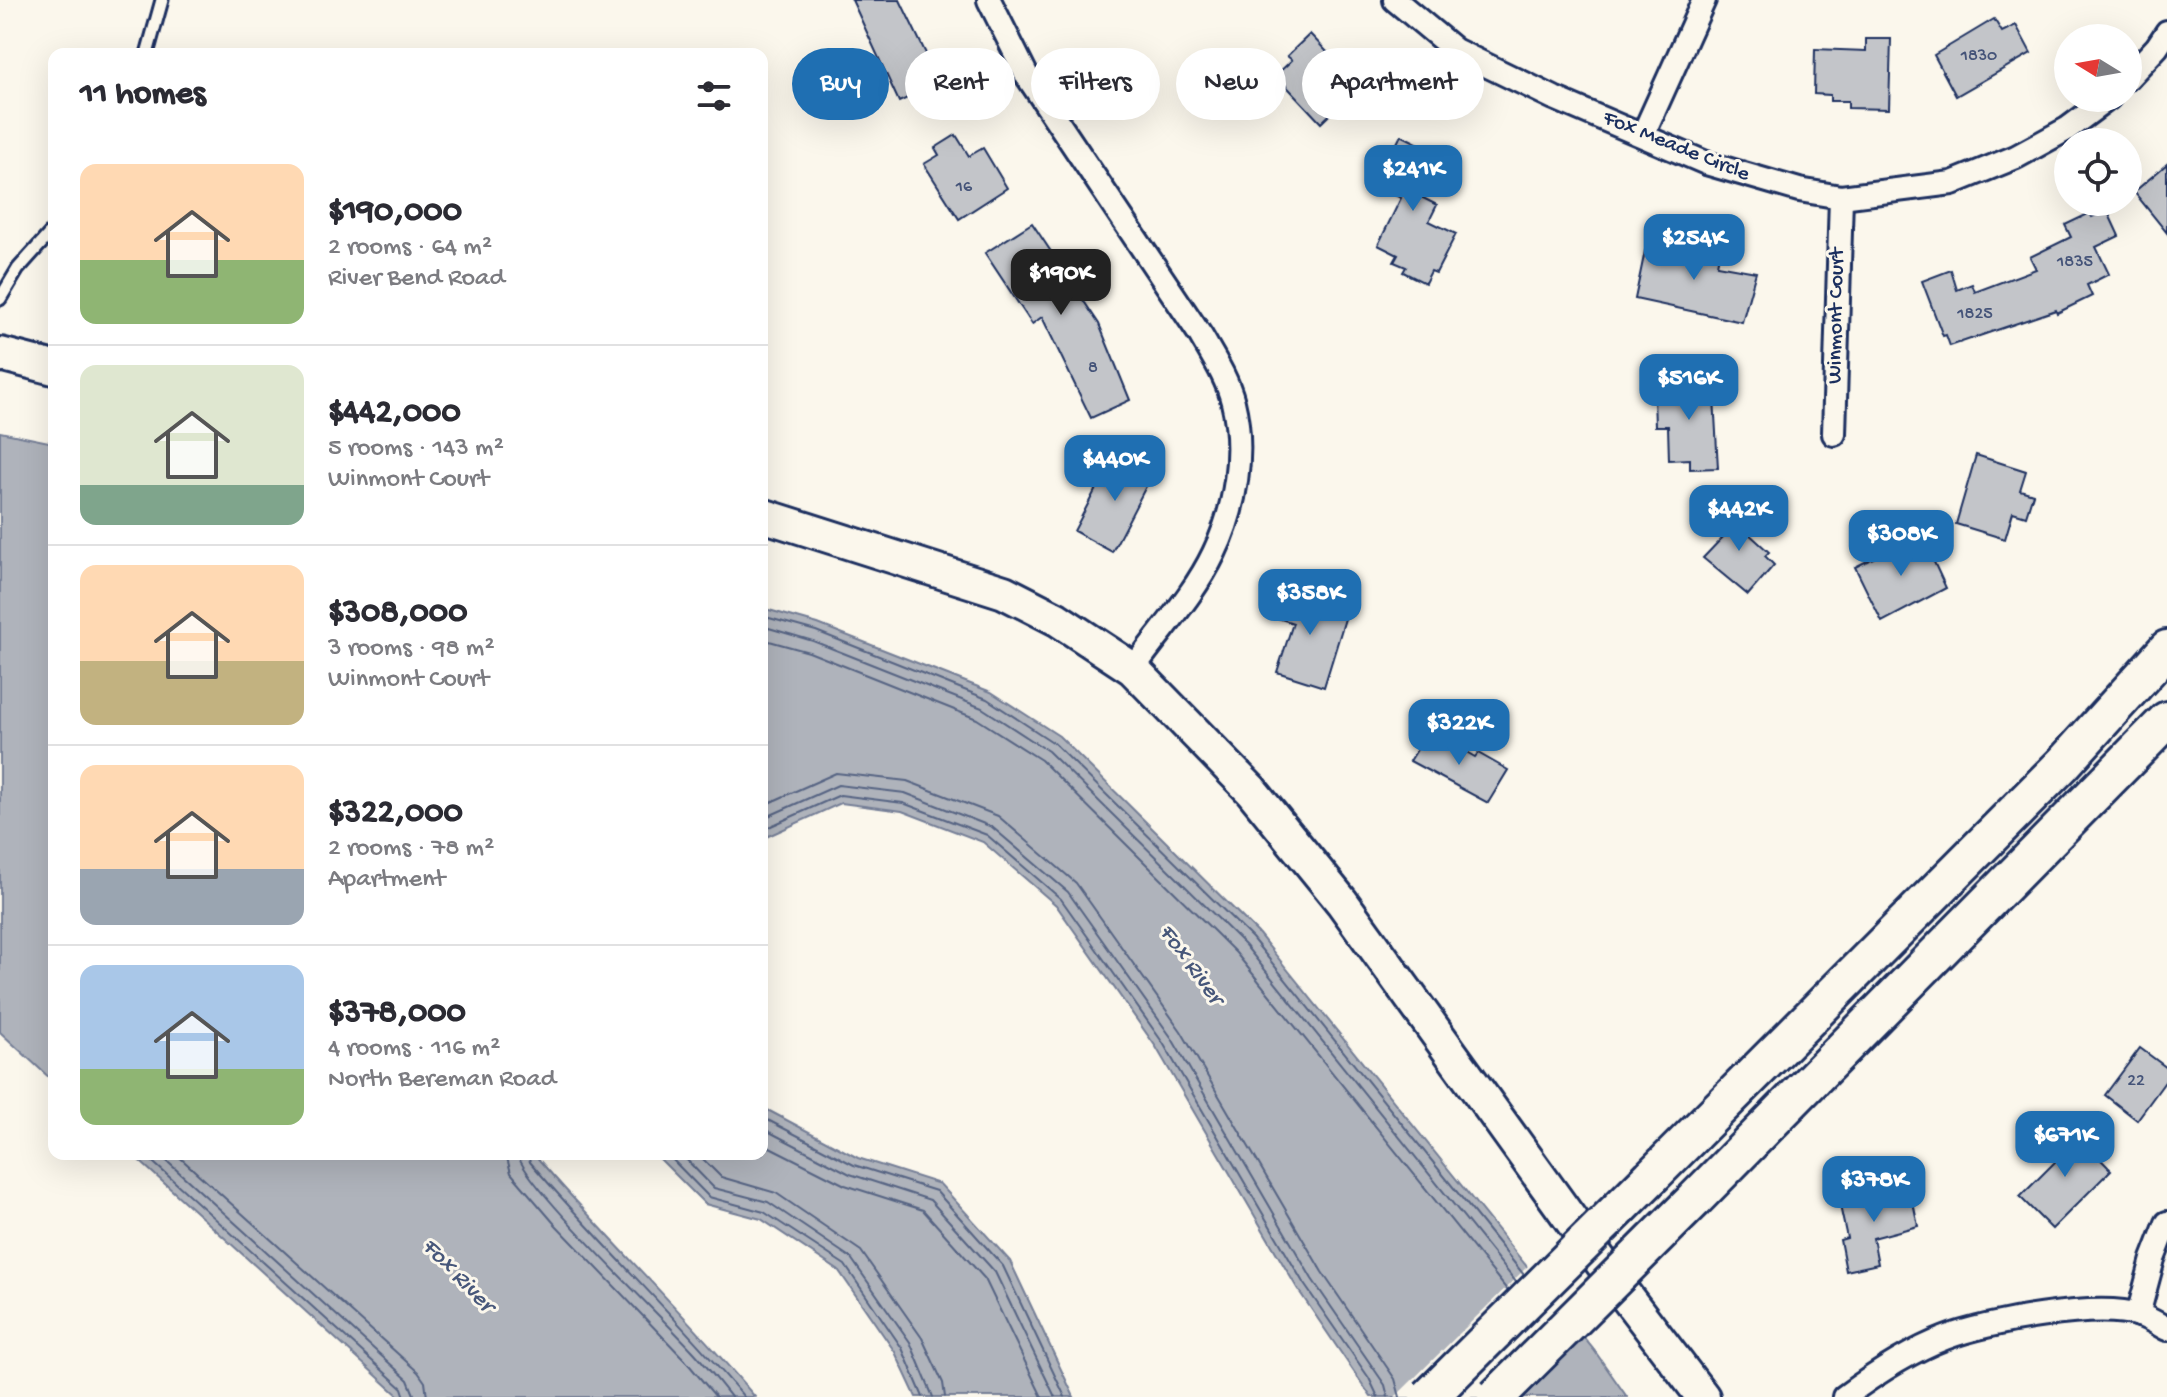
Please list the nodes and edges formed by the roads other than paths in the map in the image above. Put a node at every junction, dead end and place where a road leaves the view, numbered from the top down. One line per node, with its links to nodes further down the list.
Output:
1 (162, 0): 6 (lane)
2 (989, 0): 18 (street)
3 (1395, 0): 9 (street, Fox Meade Circle)
4 (1704, 0): 9 (street)
5 (2167, 32): 7 (street)
6 (149, 48)
7 (2142, 63)
8 (2090, 112): 10 (street, Fox Meade Circle)
9 (1643, 135): 10 (street, Fox Meade Circle)
10 (1841, 197): 15 (street, Winmont Court)
11 (48, 236): 12 (lane)
12 (0, 299)
13 (0, 354): 14 (street)
14 (48, 366)
15 (1834, 434)
16 (768, 517): 18 (street)
17 (2167, 649): 23 (main road, bridge)
18 (1133, 669): 25 (street)
19 (2167, 720): 24 (main road, bridge)
20 (2167, 1223): 21 (street)
21 (2138, 1315): 22 (street); 26 (street)
22 (2167, 1329)
23 (1429, 1397)
24 (1496, 1397)
25 (1703, 1397)
26 (1844, 1397)

